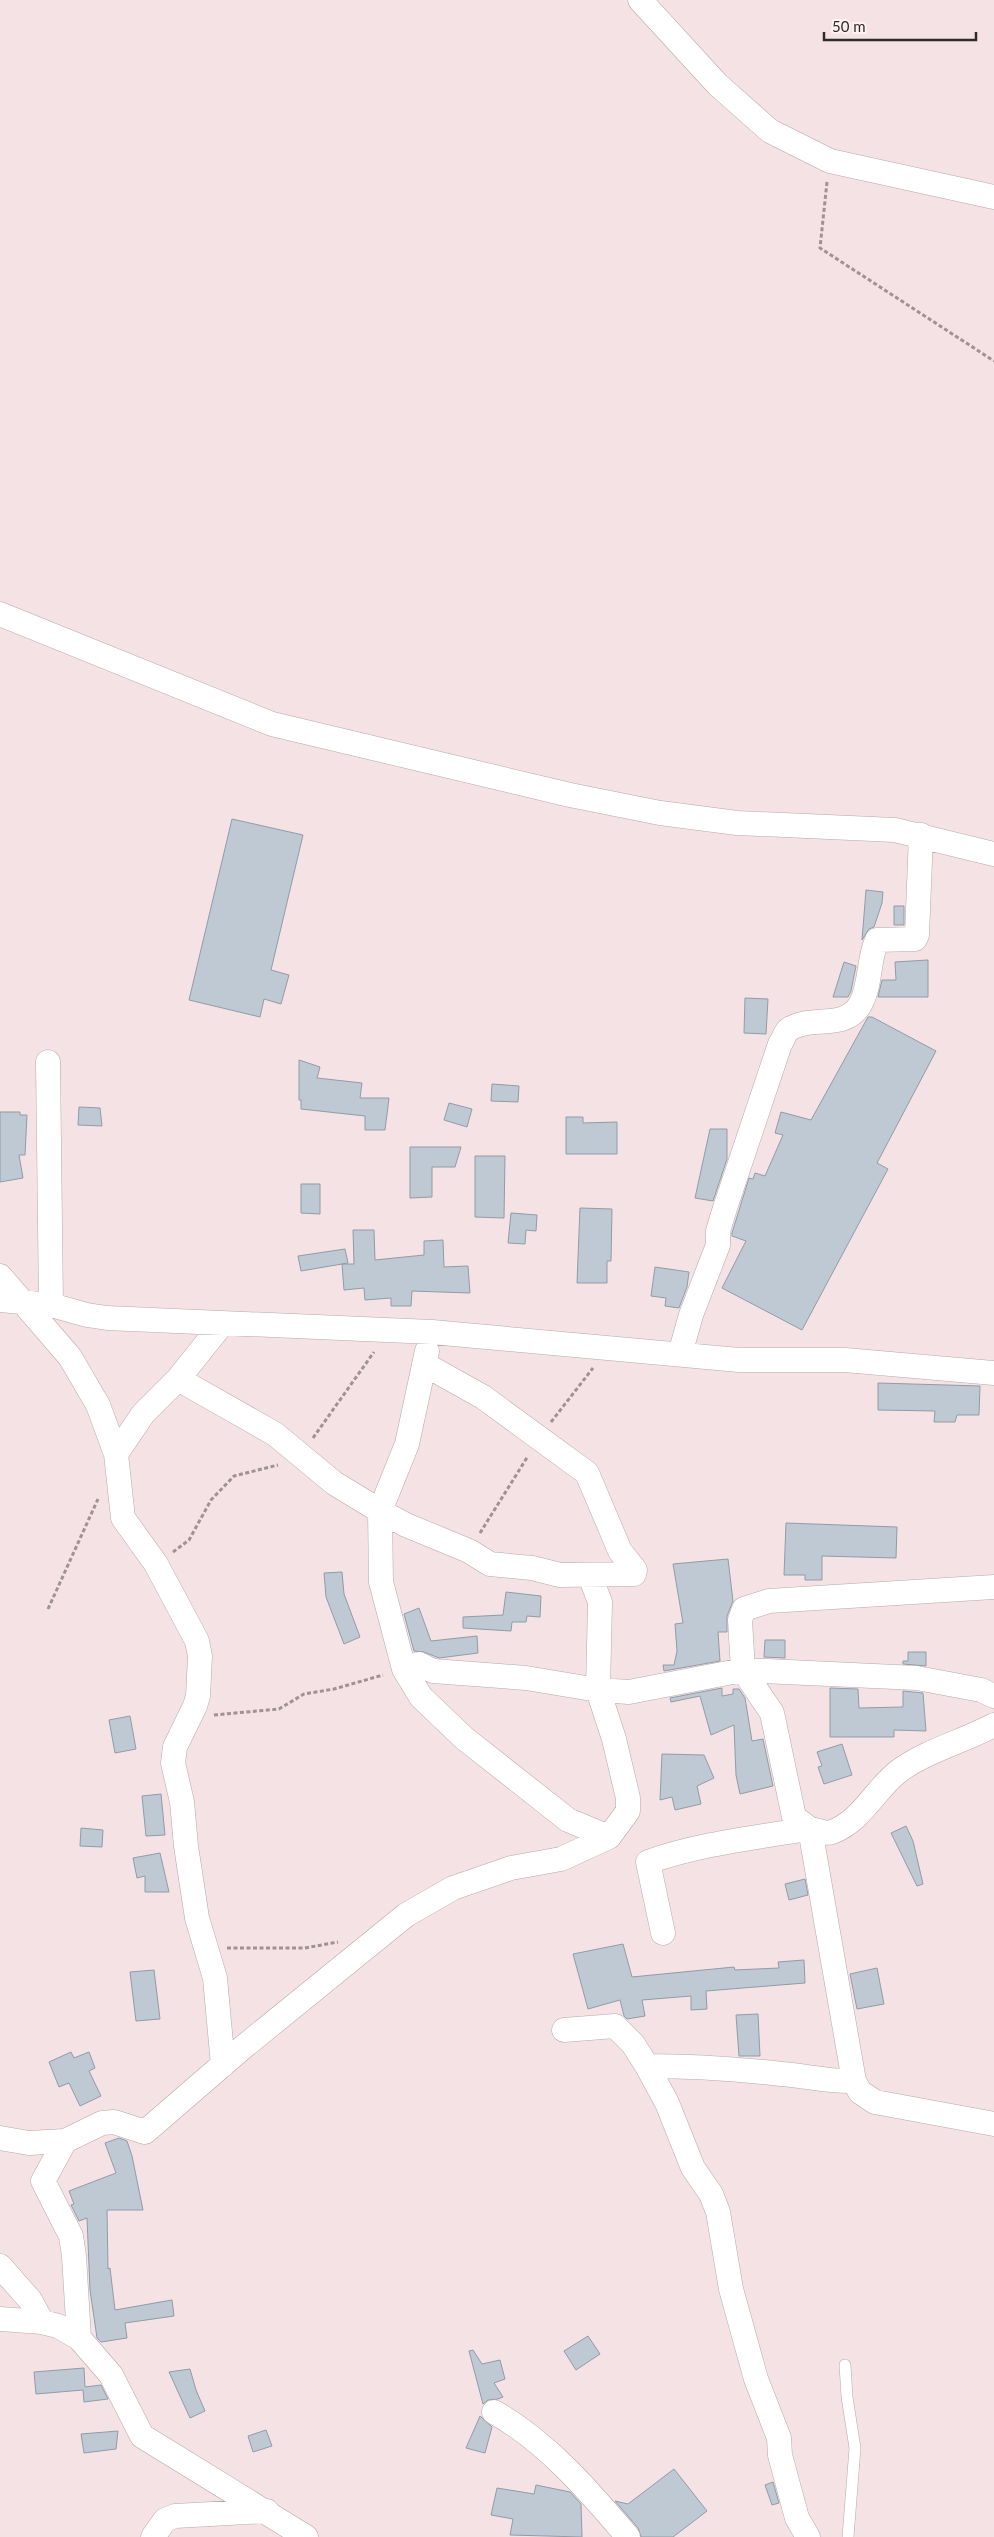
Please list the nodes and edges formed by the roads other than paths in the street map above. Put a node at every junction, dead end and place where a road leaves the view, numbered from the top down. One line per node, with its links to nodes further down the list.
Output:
1 (640, 0): 2 (street)
2 (994, 197)
3 (0, 614): 4 (street)
4 (921, 836): 5 (street); 12 (street)
5 (994, 854)
6 (48, 1062): 9 (street)
7 (0, 1276): 8 (street)
8 (11, 1301): 9 (street); 16 (street)
9 (51, 1305): 10 (street)
10 (222, 1324): 11 (street); 15 (street)
11 (432, 1332): 12 (street); 13 (street)
12 (680, 1354): 14 (street)
13 (424, 1364): 17 (street); 18 (street)
14 (994, 1373)
15 (178, 1379): 16 (street); 17 (street)
16 (116, 1454): 29 (street)
17 (380, 1512): 18 (street); 20 (street)
18 (590, 1576): 22 (street)
19 (994, 1587): 21 (street)
20 (404, 1669): 22 (street); 26 (street)
21 (743, 1670): 22 (street); 23 (street); 25 (street)
22 (598, 1690): 26 (street)
23 (994, 1696)
24 (994, 1725): 25 (street)
25 (810, 1829): 27 (street); 31 (street)
26 (609, 1837): 29 (street)
27 (663, 1932)
28 (564, 2030): 30 (street)
29 (223, 2064): 34 (street)
30 (647, 2066): 31 (street); 45 (street)
31 (854, 2081): 32 (street)
32 (994, 2124)
33 (0, 2138): 34 (street)
34 (65, 2141): 38 (street)
35 (0, 2266): 37 (street)
36 (0, 2320): 37 (street)
37 (42, 2322): 38 (street)
38 (79, 2338): 41 (street)
39 (845, 2365): 46 (lane)
40 (494, 2412): 44 (street)
41 (267, 2511): 42 (street); 43 (street)
42 (153, 2537)
43 (306, 2537)
44 (628, 2537)
45 (808, 2537)
46 (848, 2537)

